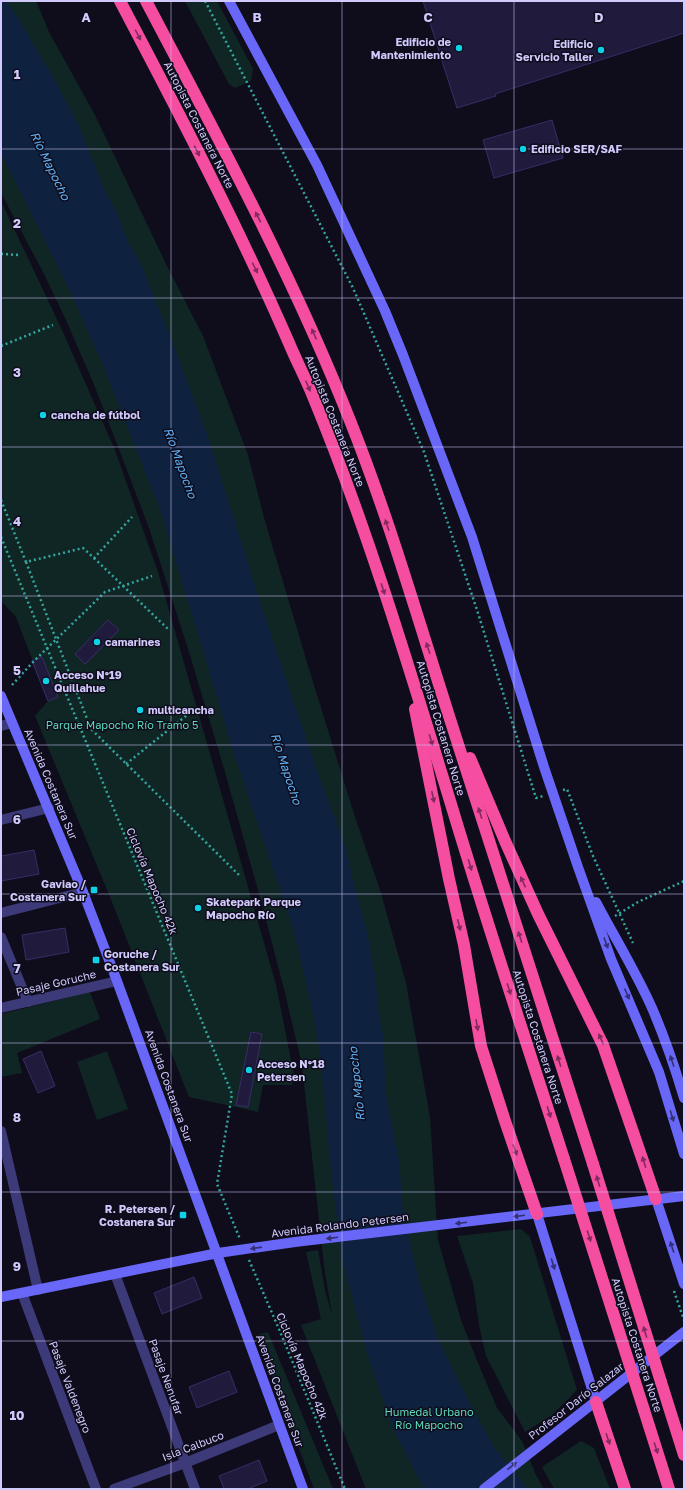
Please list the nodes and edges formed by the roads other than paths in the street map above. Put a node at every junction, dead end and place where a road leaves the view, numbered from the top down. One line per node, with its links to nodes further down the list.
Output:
1 (120, 1): 4 (highway, Autopista Costanera Norte, one-way to 4)
2 (146, 1): 5 (highway, Autopista Costanera Norte, one-way to 2)
3 (229, 1): 11 (main road)
4 (412, 676): 23 (highway, one-way to 23); 41 (highway, Autopista Costanera Norte, one-way to 41, bridge)
5 (440, 686): 22 (highway, one-way to 5); 33 (highway, Autopista Costanera Norte, one-way to 5, bridge)
6 (1, 696): 7 (main road, Avenida Costanera Sur)
7 (12, 724): 8 (street); 9 (main road, Avenida Costanera Sur)
8 (1, 726)
9 (49, 808): 10 (street); 12 (main road, Avenida Costanera Sur)
10 (1, 820)
11 (578, 867): 18 (main road, one-way to 11); 20 (main road, one-way to 20)
12 (83, 892): 13 (street); 15 (main road, Avenida Costanera Sur)
13 (1, 913)
14 (1, 937): 16 (street)
15 (117, 981): 16 (street, Pasaje Goruche); 24 (main road, Avenida Costanera Sur)
16 (28, 1002): 17 (street, Pasaje Goruche)
17 (1, 1008)
18 (684, 1098)
19 (1, 1131): 27 (street)
20 (684, 1154)
21 (684, 1196): 22 (main road, Avenida Rolando Petersen)
22 (656, 1199): 23 (main road, Avenida Rolando Petersen); 26 (main road, one-way to 22)
23 (537, 1214): 24 (main road, Avenida Rolando Petersen, one-way to 24); 31 (main road, one-way to 31)
24 (218, 1253): 25 (main road, Avenida Rolando Petersen); 32 (main road, Avenida Costanera Sur)
25 (115, 1274): 27 (main road, Avenida Rolando Petersen); 34 (street, Pasaje Nenufar)
26 (684, 1284)
27 (38, 1290): 28 (main road, Avenida Rolando Petersen)
28 (22, 1293): 29 (main road, Avenida Rolando Petersen); 35 (street, Pasaje Valdenegro)
29 (1, 1297)
30 (684, 1332): 31 (main road, Profesor Darío Salazar)
31 (596, 1402): 39 (main road, Profesor Darío Salazar, one-way to 31); 40 (highway, one-way to 40)
32 (279, 1425): 34 (street, Isla Calbuco); 38 (main road, Avenida Costanera Sur)
33 (684, 1455)
34 (185, 1463): 36 (street, Isla Calbuco); 37 (street, Pasaje Nenufar)
35 (96, 1489)
36 (114, 1489)
37 (195, 1489)
38 (303, 1489)
39 (484, 1489)
40 (625, 1489)
41 (669, 1489)

